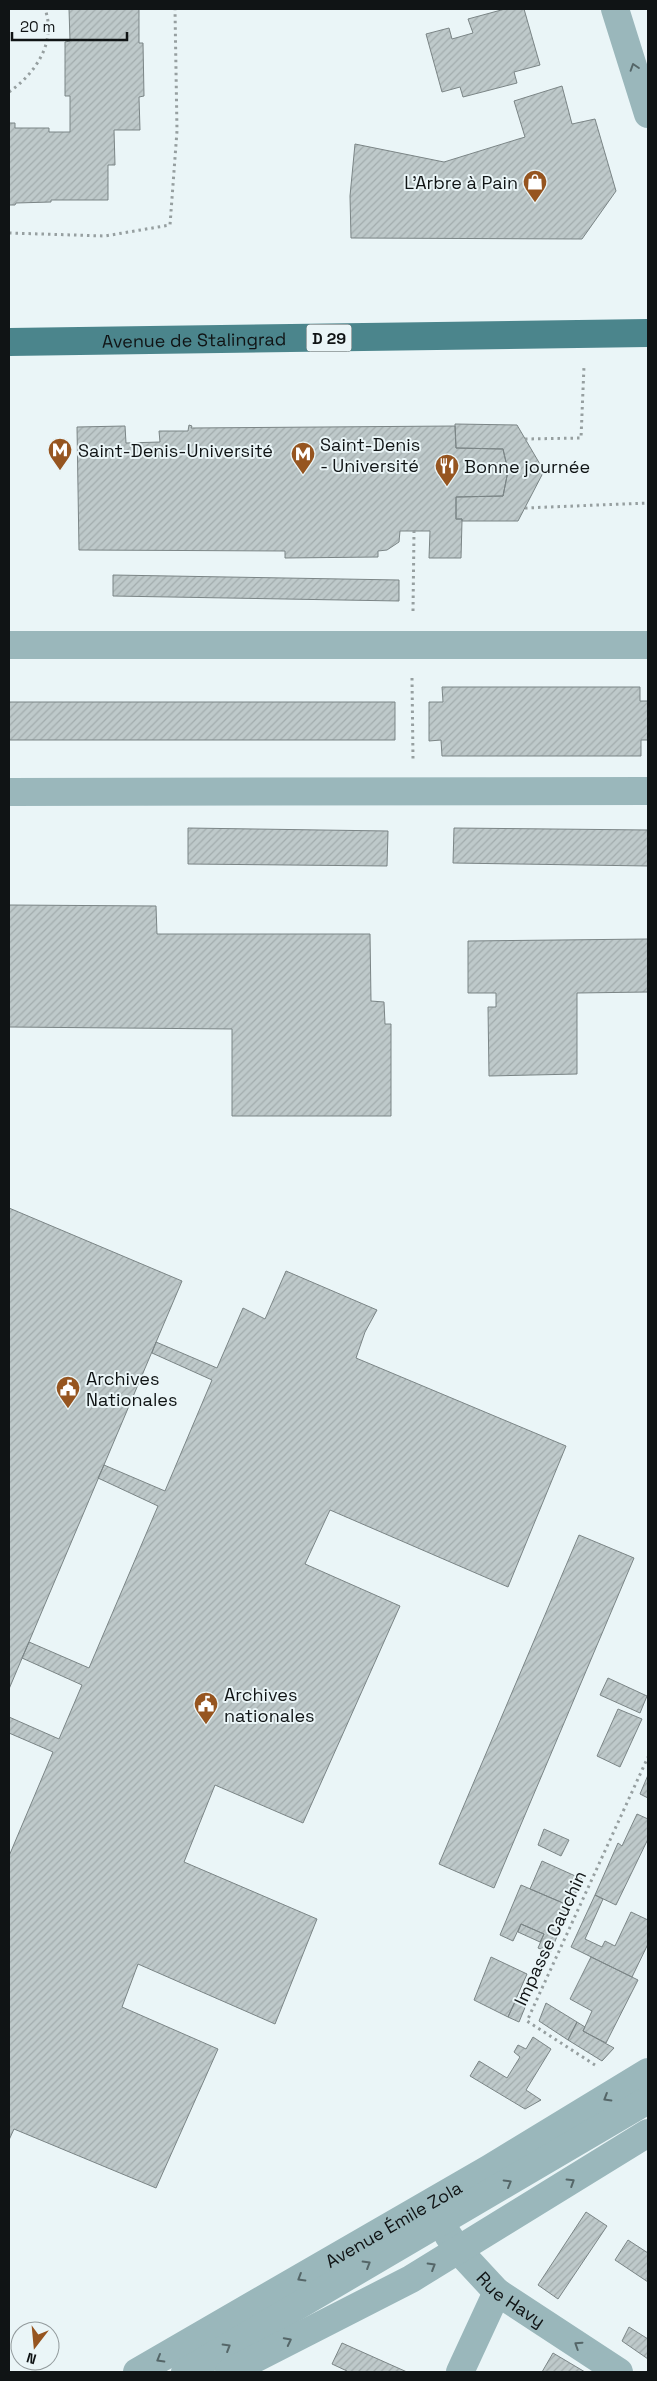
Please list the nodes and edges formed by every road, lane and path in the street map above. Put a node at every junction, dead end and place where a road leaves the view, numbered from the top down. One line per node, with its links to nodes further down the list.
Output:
1 (45, 9): 4 (path)
2 (174, 9): 6 (path)
3 (615, 9): 5 (street, one-way to 3)
4 (9, 92)
5 (648, 114)
6 (9, 233)
7 (648, 333): 8 (main road, Avenue de Stalingrad / D 29)
8 (586, 335): 9 (main road, Avenue de Stalingrad / D 29); 10 (path)
9 (9, 342)
10 (525, 439)
11 (648, 504): 12 (path)
12 (525, 508)
13 (9, 645): 14 (street)
14 (648, 645)
15 (648, 791): 16 (street)
16 (9, 792)
17 (648, 1757): 18 (path, Impasse Cauchin)
18 (641, 2086): 20 (street, Avenue Émile Zola)
19 (648, 2133): 21 (street, one-way to 19)
20 (434, 2212): 21 (street, Rue Havy); 23 (street, Avenue Émile Zola, one-way to 23); 24 (street, Avenue Émile Zola, one-way to 20)
21 (458, 2250): 22 (street, Rue Havy); 25 (street, one-way to 21)
22 (497, 2292): 26 (street); 27 (street, Rue Havy, one-way to 22)
23 (137, 2372)
24 (185, 2372)
25 (229, 2372)
26 (460, 2372)
27 (619, 2372)

